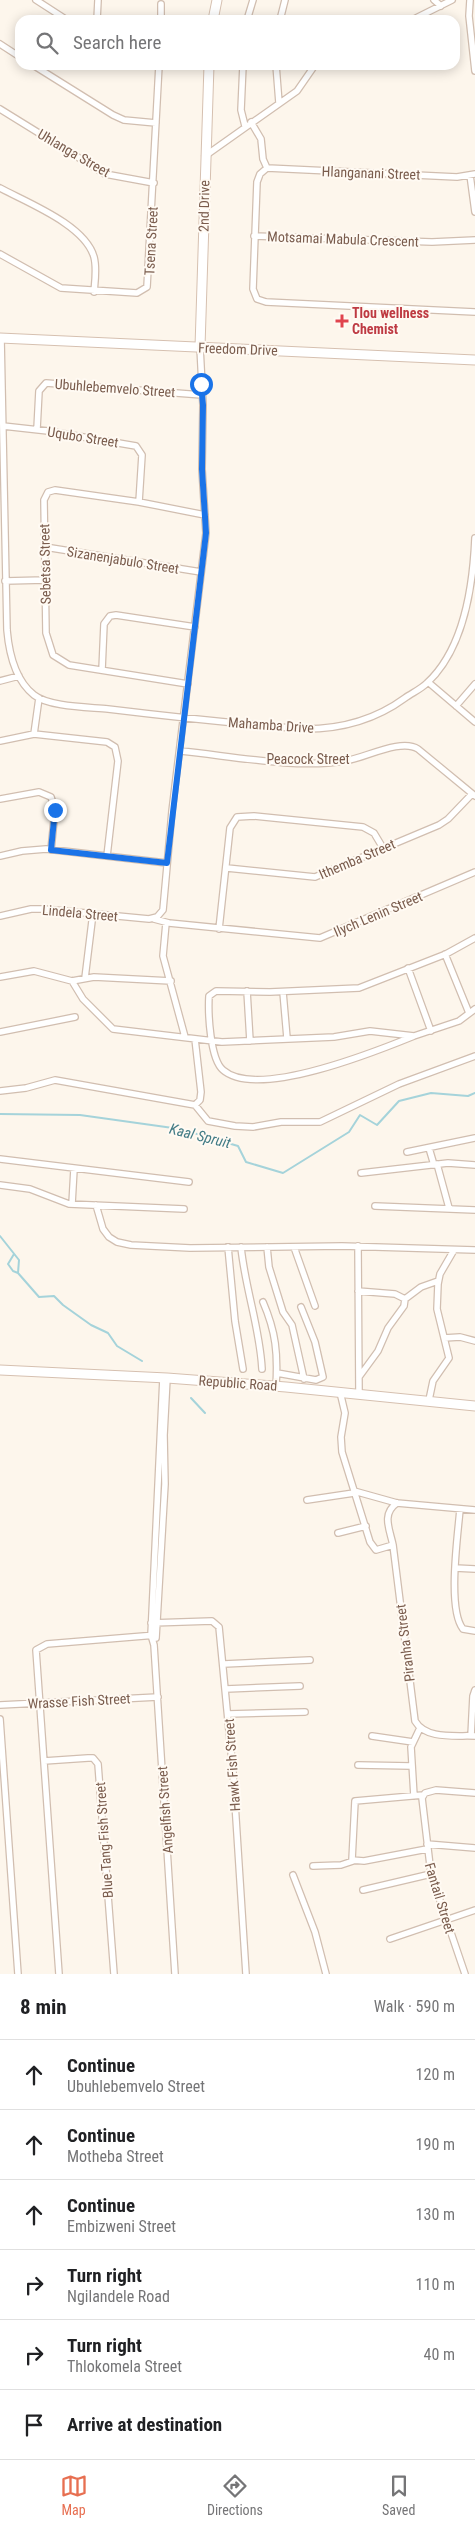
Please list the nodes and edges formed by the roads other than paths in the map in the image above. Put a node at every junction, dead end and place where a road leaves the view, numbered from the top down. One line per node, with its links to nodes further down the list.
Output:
1 (36, 0): 11 (street)
2 (98, 0): 12 (street)
3 (217, 0): 14 (street)
4 (252, 0): 15 (street)
5 (285, 0): 16 (street)
6 (434, 0): 10 (street)
7 (452, 0): 10 (street)
8 (470, 0): 20 (street)
9 (161, 4): 13 (street)
10 (441, 6): 17 (street)
11 (59, 15)
12 (97, 15)
13 (161, 15)
14 (214, 15)
15 (248, 15)
16 (281, 15)
17 (422, 15)
18 (0, 44): 19 (street)
19 (15, 54)
20 (474, 61): 27 (street)
21 (41, 70): 31 (street)
22 (159, 70): 31 (street, Tsena Street)
23 (209, 70): 33 (street, 2nd Drive)
24 (243, 70): 32 (street)
25 (276, 70): 28 (street)
26 (311, 70): 28 (street)
27 (475, 71)
28 (279, 104): 30 (street)
29 (0, 109): 36 (street, Uhlanga Street)
30 (251, 122): 32 (street); 34 (street)
31 (156, 123): 36 (street, Tsena Street)
32 (245, 126): 33 (street)
33 (205, 156): 45 (street, 2nd Drive)
34 (267, 168): 35 (street, Hlanganani Street); 39 (street)
35 (473, 174): 38 (street)
36 (154, 183): 42 (street, Tsena Street)
37 (0, 188): 42 (street)
38 (475, 212)
39 (254, 236): 40 (street, Motsamai Mabula Crescent); 43 (street, Motsamai Mabula Crescent)
40 (475, 240)
41 (0, 254): 42 (street, Tsena Street)
42 (94, 292)
43 (475, 312)
44 (1, 338): 45 (street, Freedom Drive); 48 (street)
45 (200, 347): 46 (street, Freedom Drive); 47 (street)
46 (475, 360)
47 (202, 395): 49 (street, Ubuhlebemvelo Street); 51 (street)
48 (3, 426): 49 (street, Uqubo Street); 56 (street)
49 (37, 429): 50 (street, Uqubo Street)
50 (139, 502): 51 (street, Sebetsa Street); 53 (street, Sebetsa Street)
51 (205, 515): 54 (street)
52 (475, 538): 61 (street, Mahamba Drive)
53 (45, 547): 54 (street, Sizanenjabulo Street); 55 (street, Sebetsa Street)
54 (201, 572): 57 (street)
55 (44, 580): 56 (street); 58 (street, Sebetsa Street)
56 (5, 581): 59 (street)
57 (195, 627): 58 (street); 62 (street)
58 (102, 670): 62 (street, Sebetsa Street)
59 (19, 676): 60 (street); 64 (street)
60 (0, 681)
61 (428, 682): 65 (street); 66 (street, Mahamba Drive)
62 (188, 684): 66 (street)
63 (475, 684): 65 (street)
64 (39, 698): 66 (street, Mahamba Drive); 68 (street)
65 (456, 706): 67 (street)
66 (184, 718): 70 (street)
67 (475, 722)
68 (34, 734): 69 (street); 76 (street)
69 (0, 742)
70 (181, 751): 71 (street, Peacock Street); 77 (street)
71 (473, 795): 73 (street, Ithemba Street)
72 (0, 799): 74 (street)
73 (382, 848): 78 (street, Ithemba Street); 78 (street)
74 (51, 850): 75 (street); 76 (street)
75 (0, 856)
76 (107, 856): 77 (street)
77 (167, 863): 82 (street)
78 (226, 868): 84 (street)
79 (475, 872): 84 (street, Ilych Lenin Street)
80 (93, 913): 81 (street, Lindela Street); 82 (street, Lindela Street); 89 (street)
81 (0, 916)
82 (157, 917): 83 (street, Lindela Street)
83 (166, 922): 84 (street, Ilych Lenin Street); 91 (street)
84 (220, 928)
85 (475, 938): 86 (street)
86 (445, 954): 87 (street); 95 (street)
87 (408, 968): 93 (street); 97 (street)
88 (0, 977): 90 (street)
89 (85, 978): 90 (street); 91 (street)
90 (72, 981): 100 (street)
91 (171, 981): 100 (street)
92 (247, 991): 93 (street); 103 (street); 104 (street)
93 (283, 992): 101 (street)
94 (475, 1009): 95 (street)
95 (470, 1013): 97 (street)
96 (75, 1017): 98 (street)
97 (431, 1031): 99 (street)
98 (0, 1032)
99 (414, 1036): 101 (street); 103 (street)
100 (185, 1037): 102 (street)
101 (287, 1038): 104 (street)
102 (195, 1039): 103 (street); 107 (street)
103 (212, 1041): 104 (street)
104 (250, 1041)
105 (475, 1056): 107 (street)
106 (0, 1091): 107 (street)
107 (195, 1105)
108 (475, 1138): 109 (street)
109 (428, 1148): 110 (street); 112 (street)
110 (407, 1152)
111 (0, 1159): 114 (street)
112 (435, 1165): 113 (street); 115 (street); 121 (street)
113 (475, 1165)
114 (74, 1169): 116 (street); 118 (street)
115 (361, 1173)
116 (190, 1182)
117 (0, 1185): 118 (street)
118 (72, 1204): 119 (street)
119 (96, 1205): 122 (street); 125 (street)
120 (374, 1206): 121 (street)
121 (449, 1208): 123 (street)
122 (184, 1209)
123 (475, 1210)
124 (358, 1246): 128 (street); 129 (street); 132 (street)
125 (228, 1247): 126 (street); 139 (street)
126 (240, 1247): 127 (street); 140 (street)
127 (267, 1247): 128 (street); 145 (street)
128 (294, 1247): 135 (street)
129 (454, 1250): 130 (street); 131 (street)
130 (475, 1250)
131 (438, 1281): 133 (street); 137 (street)
132 (358, 1291): 133 (street); 143 (street)
133 (405, 1299): 143 (street)
134 (263, 1302): 142 (street)
135 (315, 1306)
136 (301, 1307): 145 (street)
137 (444, 1338): 138 (street); 149 (street)
138 (475, 1341)
139 (243, 1369)
140 (262, 1369)
141 (0, 1370): 144 (street, Republic Road)
142 (277, 1373): 145 (street); 146 (street)
143 (359, 1377): 148 (street)
144 (165, 1378): 146 (street, Republic Road); 161 (street, Angelfish Street)
145 (304, 1379)
146 (276, 1386): 147 (street, Republic Road)
147 (340, 1392): 148 (street, Republic Road); 151 (street)
148 (359, 1393): 149 (street, Republic Road)
149 (429, 1400): 150 (street, Republic Road)
150 (475, 1406)
151 (354, 1492): 152 (street); 153 (street); 156 (street)
152 (307, 1500)
153 (397, 1504): 154 (street); 158 (street, Piranha Street)
154 (460, 1509): 155 (street); 159 (street)
155 (475, 1510)
156 (366, 1526): 157 (street); 158 (street)
157 (338, 1533)
158 (393, 1545): 175 (street, Piranha Street)
159 (455, 1568): 160 (street); 162 (street)
160 (475, 1569)
161 (154, 1623): 163 (street, Angelfish Street); 165 (street, Hawk Fish Street)
162 (475, 1631)
163 (154, 1635): 169 (street, Angelfish Street); 170 (street)
164 (310, 1660): 165 (street)
165 (224, 1664): 167 (street, Hawk Fish Street)
166 (300, 1686): 167 (street)
167 (226, 1689): 173 (street, Hawk Fish Street)
168 (475, 1690): 177 (street)
169 (158, 1697): 170 (street, Wrasse Fish Street); 198 (street, Angelfish Street)
170 (39, 1702): 171 (street, Wrasse Fish Street); 179 (street)
171 (0, 1705)
172 (305, 1712): 173 (street)
173 (228, 1714): 199 (street, Hawk Fish Street)
174 (0, 1720): 195 (street)
175 (420, 1728): 177 (street); 178 (street)
176 (372, 1736): 178 (street)
177 (473, 1736)
178 (412, 1742): 181 (street)
179 (44, 1760): 196 (street); 197 (street, Blue Tang Fish Street)
180 (358, 1765): 181 (street)
181 (412, 1766): 184 (street)
182 (425, 1793): 183 (street); 184 (street); 185 (street, Fantail Street)
183 (475, 1793)
184 (414, 1796): 187 (street)
185 (427, 1847): 186 (street); 187 (street); 189 (street, Fantail Street)
186 (475, 1848)
187 (352, 1861): 188 (street)
188 (313, 1866)
189 (431, 1874): 191 (street); 193 (street, Fantail Street)
190 (292, 1875): 200 (street)
191 (363, 1890)
192 (475, 1910): 193 (street)
193 (446, 1919): 194 (street); 201 (street, Fantail Street)
194 (390, 1939)
195 (18, 1974)
196 (59, 1974)
197 (114, 1974)
198 (175, 1974)
199 (246, 1974)
200 (326, 1974)
201 (465, 1974)

